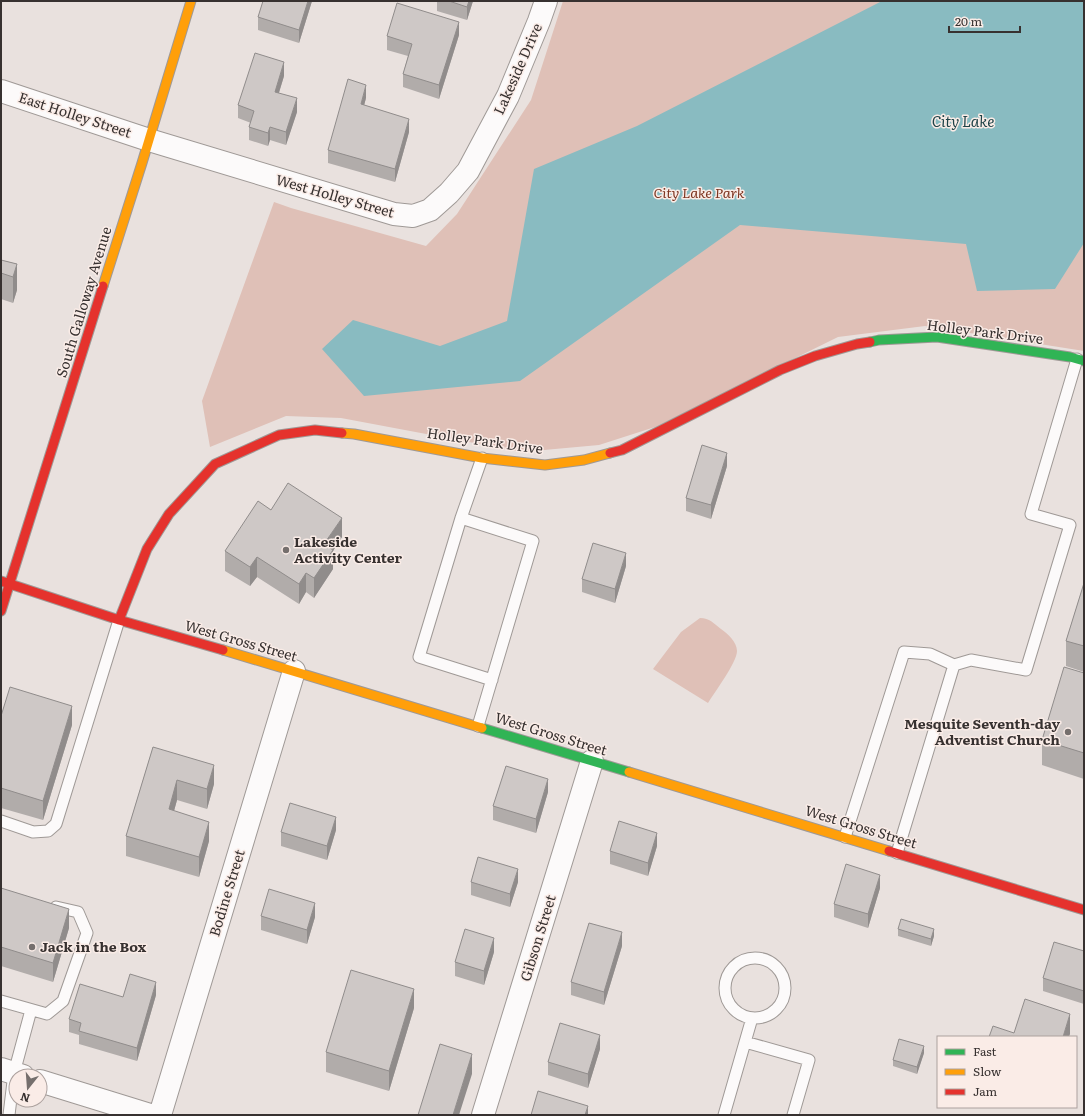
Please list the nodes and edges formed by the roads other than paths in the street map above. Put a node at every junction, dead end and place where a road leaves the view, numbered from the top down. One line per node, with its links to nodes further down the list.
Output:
1 (191, 1): 5 (street, South Galloway Avenue)
2 (546, 1): 4 (street, Lakeside Drive)
3 (1, 91): 5 (street, East Holley Street)
4 (487, 135): 5 (street, West Holley Street)
5 (149, 140): 10 (street, South Galloway Avenue)
6 (1080, 360): 7 (street, Holley Park Drive); 13 (lane)
7 (482, 458): 8 (lane); 12 (street, Holley Park Drive)
8 (461, 518): 15 (lane); 15 (lane)
9 (1, 581): 10 (street, West Gross Street)
10 (10, 584): 11 (street, South Galloway Avenue); 12 (street, West Gross Street)
11 (1, 611)
12 (119, 620): 14 (street, West Gross Street); 18 (lane)
13 (954, 665): 19 (lane); 20 (lane)
14 (294, 671): 16 (street, West Gross Street); 31 (street, Bodine Street)
15 (492, 680): 16 (lane)
16 (478, 726): 17 (street, West Gross Street)
17 (592, 761): 19 (street, West Gross Street); 32 (street, Gibson Street)
18 (1, 821)
19 (845, 837): 20 (street, West Gross Street)
20 (897, 853): 22 (street, West Gross Street)
21 (47, 904): 24 (lane)
22 (1084, 910)
23 (1, 1001): 24 (lane)
24 (31, 1010): 27 (lane)
25 (752, 1018): 25 (lane); 26 (lane)
26 (745, 1042): 33 (lane); 34 (lane)
27 (14, 1068)
28 (48, 1084): 29 (street)
29 (106, 1109): 30 (street)
30 (150, 1115)
31 (160, 1115)
32 (483, 1115)
33 (724, 1115)
34 (793, 1115)

